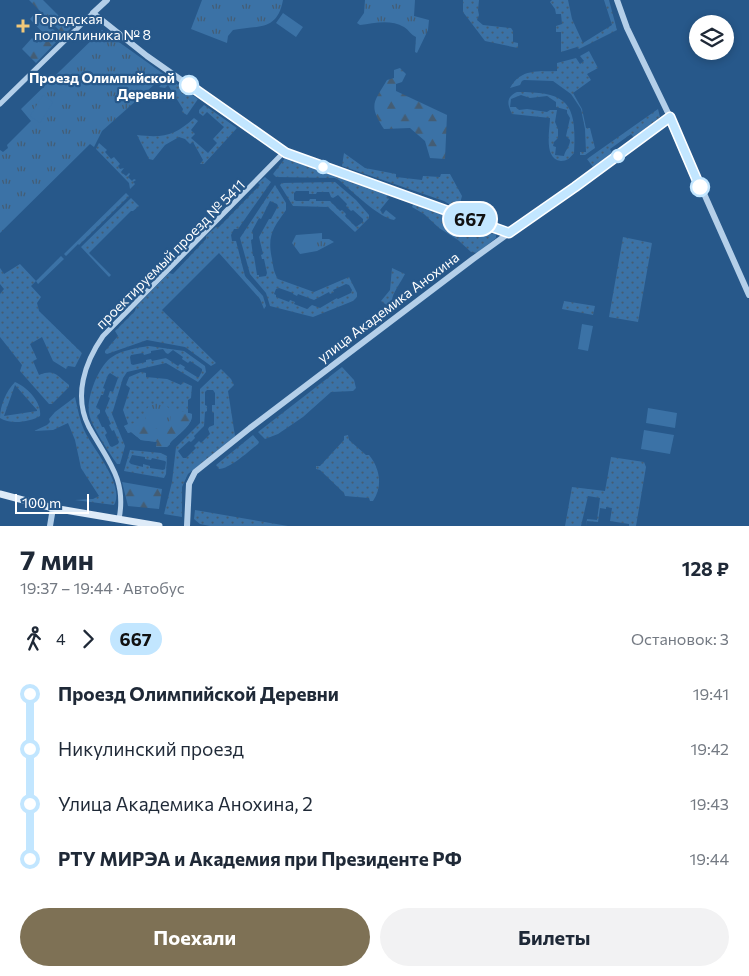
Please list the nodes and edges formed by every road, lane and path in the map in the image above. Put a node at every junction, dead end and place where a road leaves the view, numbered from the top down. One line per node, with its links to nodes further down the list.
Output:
1 (107, 0): 3 (street)
2 (617, 0): 5 (street)
3 (94, 13): 4 (street); 6 (street)
4 (0, 104)
5 (670, 117): 7 (street, улица Академика Анохина); 8 (street)
6 (284, 152): 7 (street); 11 (street, проектируемый проезд № 5411)
7 (509, 233): 14 (street, улица Академика Анохина)
8 (749, 295)
9 (0, 494): 10 (main road)
10 (53, 508): 11 (main road); 12 (street)
11 (119, 520): 13 (main road)
12 (50, 526)
13 (159, 526)
14 (187, 526)

